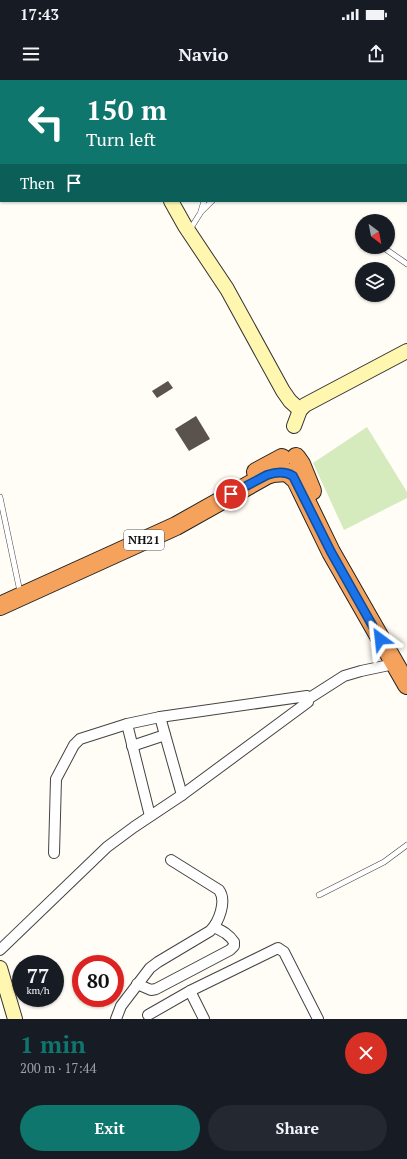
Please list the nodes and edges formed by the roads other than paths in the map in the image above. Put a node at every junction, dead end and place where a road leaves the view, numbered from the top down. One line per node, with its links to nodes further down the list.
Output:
1 (171, 202): 5 (street)
2 (204, 202): 4 (lane)
3 (211, 202): 4 (lane)
4 (201, 212): 5 (lane)
5 (189, 232): 9 (street)
6 (393, 254): 7 (lane)
7 (407, 264)
8 (407, 351): 9 (street)
9 (300, 410): 10 (street)
10 (294, 426)
11 (288, 465): 14 (highway); 16 (highway, NH21); 17 (highway)
12 (0, 497): 13 (lane)
13 (1, 505): 14 (lane)
14 (19, 587): 15 (highway)
15 (0, 596)
16 (0, 606)
17 (401, 663): 18 (highway); 19 (street)
18 (407, 685)
19 (308, 699): 20 (street); 24 (street)
20 (160, 717): 21 (street); 22 (street)
21 (127, 724): 23 (street); 27 (street)
22 (165, 735): 23 (street); 24 (street)
23 (132, 746): 25 (street)
24 (182, 795): 25 (street)
25 (150, 816): 31 (street)
26 (407, 845): 29 (lane)
27 (54, 853)
28 (171, 860): 30 (street)
29 (319, 895)
30 (214, 927): 33 (street); 33 (street)
31 (0, 950)
32 (0, 968): 36 (street)
33 (138, 984): 37 (street)
34 (190, 991): 35 (street); 38 (street); 39 (street)
35 (148, 1014)
36 (15, 1019)
37 (116, 1019)
38 (204, 1019)
39 (318, 1019)

